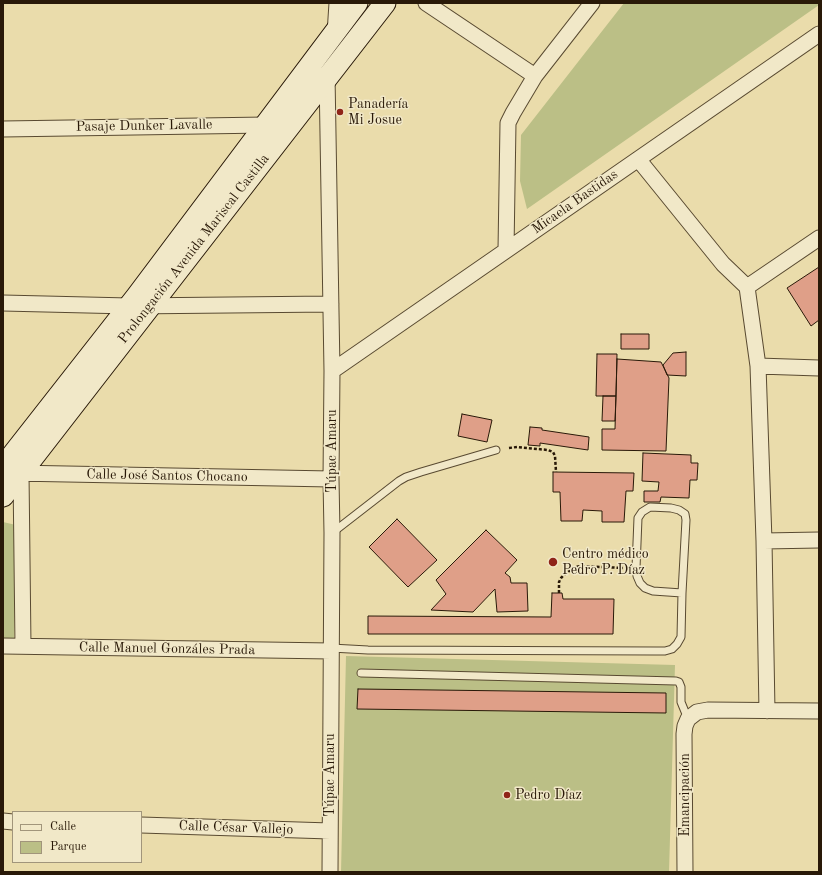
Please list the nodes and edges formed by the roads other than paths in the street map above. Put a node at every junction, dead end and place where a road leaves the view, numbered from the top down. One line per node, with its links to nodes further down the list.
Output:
1 (337, 3): 6 (street, Túpac Amaru)
2 (357, 3): 6 (main road, Prolongación Avenida Mariscal Castilla)
3 (385, 3): 9 (main road, Prolongación Avenida Mariscal Castilla)
4 (426, 3): 8 (street)
5 (592, 3): 8 (street)
6 (335, 32): 9 (street, Túpac Amaru); 11 (main road, Prolongación Avenida Mariscal Castilla)
7 (819, 34): 12 (street, Micaela Bastidas)
8 (535, 76): 14 (street)
9 (327, 78): 11 (main road, Prolongación Avenida Mariscal Castilla); 17 (street, Túpac Amaru)
10 (3, 129): 11 (street, Pasaje Dunker Lavalle)
11 (274, 130): 18 (main road, Prolongación Avenida Mariscal Castilla); 19 (main road, Prolongación Avenida Mariscal Castilla)
12 (638, 159): 14 (street, Micaela Bastidas); 15 (street)
13 (819, 238): 15 (street)
14 (506, 250): 22 (street, Micaela Bastidas)
15 (747, 287): 20 (street)
16 (3, 304): 18 (street)
17 (331, 304): 19 (street); 22 (street, Túpac Amaru)
18 (129, 306): 19 (street); 24 (main road, Prolongación Avenida Mariscal Castilla)
19 (150, 306): 24 (main road, Prolongación Avenida Mariscal Castilla)
20 (758, 366): 21 (street); 29 (street)
21 (819, 368)
22 (332, 371): 25 (street, Túpac Amaru)
23 (496, 450): 27 (lane)
24 (9, 471): 25 (street, Calle José Santos Chocano); 26 (main road, Prolongación Avenida Mariscal Castilla); 32 (street)
25 (331, 480): 27 (street, Túpac Amaru)
26 (3, 496)
27 (332, 533): 33 (street, Túpac Amaru)
28 (819, 540): 29 (street)
29 (764, 541): 35 (street)
30 (682, 593): 30 (lane); 33 (lane)
31 (3, 646): 32 (street, Calle Manuel Gonzáles Prada)
32 (23, 646): 33 (street, Calle Manuel Gonzáles Prada)
33 (331, 650): 39 (street, Túpac Amaru)
34 (361, 673): 37 (lane)
35 (767, 711): 36 (street); 37 (street)
36 (819, 711)
37 (688, 719): 41 (street, Emancipación)
38 (142, 825): 39 (street, Calle César Vallejo)
39 (330, 831): 40 (street, Túpac Amaru)
40 (330, 872)
41 (685, 872)

